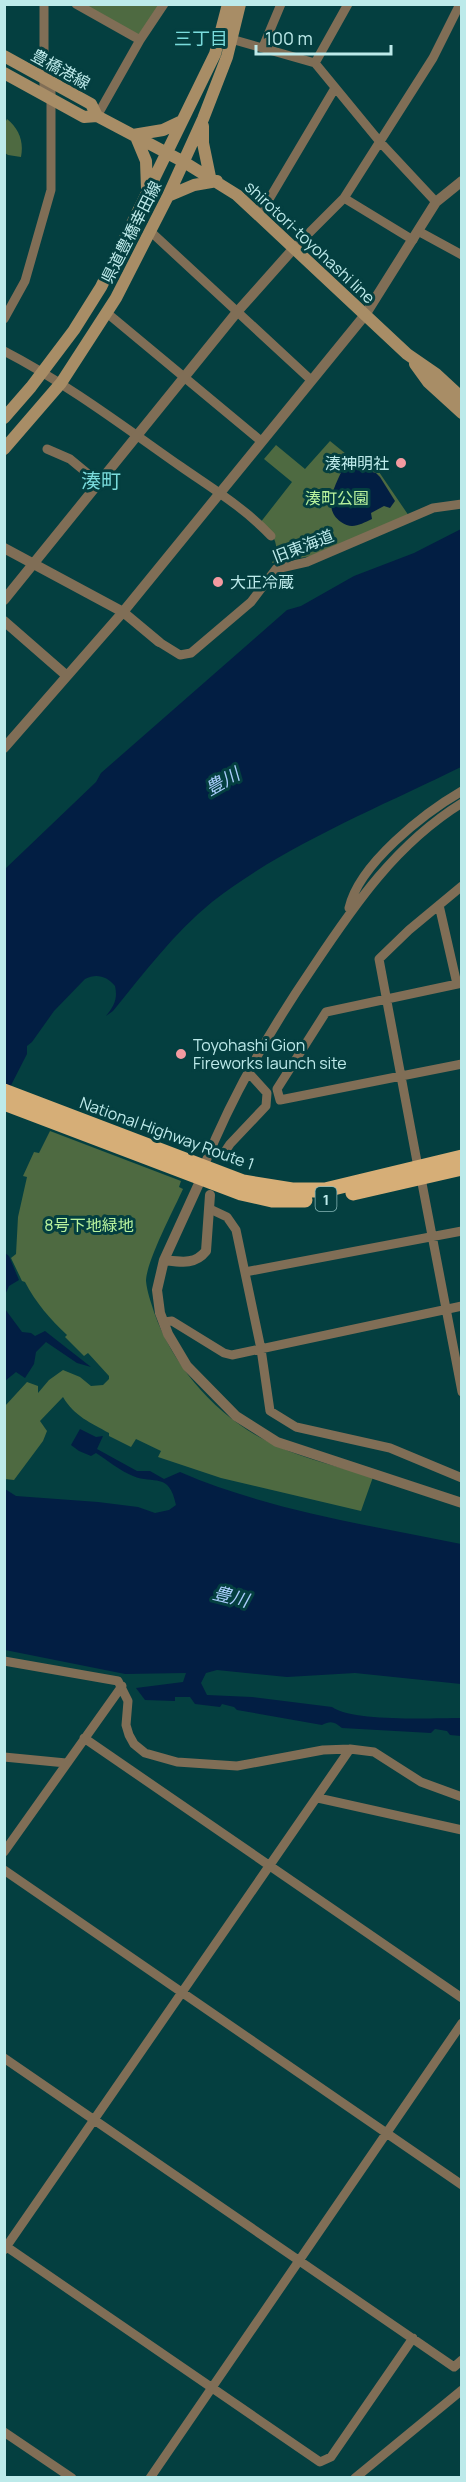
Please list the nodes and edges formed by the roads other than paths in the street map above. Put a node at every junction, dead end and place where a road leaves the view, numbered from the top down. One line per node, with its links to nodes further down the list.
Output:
1 (44, 4): 15 (street)
2 (76, 4): 10 (street)
3 (164, 4): 10 (street)
4 (228, 4): 20 (main road, 県道豊橋幸田線)
5 (240, 4): 9 (main road, 県道豊橋幸田線)
6 (281, 4): 11 (street)
7 (348, 4): 13 (street)
8 (460, 4): 22 (street)
9 (231, 39): 11 (street); 19 (main road, 県道豊橋幸田線)
10 (140, 40): 18 (street)
11 (263, 47): 13 (street)
12 (4, 56): 15 (main road, 豊橋港線)
13 (315, 63): 16 (street)
14 (4, 73): 17 (main road, 豊橋港線)
15 (48, 81): 17 (street); 18 (main road, 豊橋港線)
16 (335, 88): 22 (street); 31 (street)
17 (47, 97): 18 (main road, 豊橋港線); 39 (street)
18 (97, 116): 21 (main road, 豊橋港線)
19 (203, 119): 24 (main road, 県道豊橋幸田線); 25 (main road)
20 (183, 120): 21 (main road); 23 (main road, 県道豊橋幸田線)
21 (134, 136): 23 (main road, 豊橋港線); 27 (main road)
22 (380, 142): 29 (street); 30 (street)
23 (167, 153): 24 (main road, 豊橋港線); 27 (main road, 県道豊橋幸田線)
24 (184, 162): 25 (main road, shirotori-toyohashi line); 28 (main road, 県道豊橋幸田線)
25 (213, 179): 28 (main road); 31 (main road, shirotori-toyohashi line)
26 (462, 181): 30 (street)
27 (147, 194): 42 (main road, 県道豊橋幸田線)
28 (168, 196): 32 (main road, 県道豊橋幸田線)
29 (344, 198): 33 (street); 34 (street)
30 (436, 202): 33 (street)
31 (257, 212): 34 (main road, shirotori-toyohashi line)
32 (150, 231): 36 (street); 37 (main road, 県道豊橋幸田線)
33 (415, 236): 35 (street); 38 (street)
34 (294, 248): 36 (street); 38 (main road, shirotori-toyohashi line)
35 (462, 255)
36 (237, 312): 43 (street); 44 (street)
37 (107, 313): 43 (street); 45 (main road, 県道豊橋幸田線)
38 (365, 315): 41 (main road, shirotori-toyohashi line); 44 (street)
39 (4, 319)
40 (4, 351): 42 (street)
41 (407, 354): 46 (main road, shirotori-toyohashi line); 47 (main road, shirotori-toyohashi line)
42 (43, 371): 45 (street); 48 (main road, 県道豊橋幸田線)
43 (185, 377): 49 (street); 50 (street)
44 (310, 380): 50 (street)
45 (61, 383): 49 (street); 52 (main road, 県道豊橋幸田線)
46 (462, 398)
47 (462, 413)
48 (4, 418)
49 (137, 436): 53 (street); 54 (street)
50 (261, 441): 54 (street)
51 (47, 449): 53 (street)
52 (4, 450)
53 (99, 483): 58 (street)
54 (218, 493): 56 (street); 60 (street)
55 (462, 504): 62 (street, 旧東海道)
56 (271, 536)
57 (4, 548): 58 (street, 旧東海道)
58 (33, 564): 59 (street); 60 (street, 旧東海道)
59 (4, 600)
60 (123, 612): 62 (street, 旧東海道); 63 (street)
61 (4, 621): 63 (street)
62 (159, 642)
63 (67, 676): 64 (street)
64 (4, 748)
65 (462, 790): 69 (street)
66 (462, 803): 69 (street)
67 (462, 886): 68 (street)
68 (439, 905): 70 (street); 71 (street)
69 (346, 916): 73 (street)
70 (459, 983): 71 (street)
71 (387, 998): 74 (street); 74 (street)
72 (462, 1064): 74 (street)
73 (248, 1072): 77 (street); 80 (street)
74 (401, 1076): 81 (street)
75 (4, 1091): 80 (highway, National Highway Route 1 / 1)
76 (4, 1103): 80 (highway, National Highway Route 1 / 1)
77 (222, 1156)
78 (462, 1157): 81 (highway, National Highway Route 1 / 1)
79 (462, 1168): 81 (highway, National Highway Route 1 / 1)
80 (198, 1170): 81 (highway, National Highway Route 1 / 1); 86 (street)
81 (419, 1173): 85 (street)
82 (210, 1196): 83 (street)
83 (210, 1209): 86 (street); 87 (street)
84 (462, 1231): 85 (street)
85 (433, 1236): 87 (street); 89 (street)
86 (164, 1260): 90 (street)
87 (245, 1272): 91 (street)
88 (462, 1306): 89 (street)
89 (446, 1310): 91 (street); 92 (street)
90 (164, 1322): 91 (street); 94 (street)
91 (261, 1349): 93 (street)
92 (462, 1392)
93 (462, 1478)
94 (462, 1503)
95 (4, 1661): 96 (street)
96 (122, 1686): 97 (street); 98 (street)
97 (84, 1738): 100 (street); 105 (street)
98 (350, 1749): 101 (street); 102 (street)
99 (4, 1757): 100 (street)
100 (66, 1763): 104 (street)
101 (462, 1797)
102 (318, 1798): 103 (street); 105 (street)
103 (462, 1830)
104 (4, 1852)
105 (270, 1867): 107 (street); 108 (street)
106 (4, 1870): 107 (street)
107 (182, 1993): 111 (street); 112 (street)
108 (462, 1998)
109 (462, 2022): 112 (street)
110 (4, 2058): 111 (street)
111 (93, 2120): 114 (street); 115 (street)
112 (385, 2132): 113 (street); 115 (street)
113 (462, 2185)
114 (5, 2247): 118 (street)
115 (298, 2260): 116 (street); 118 (street)
116 (413, 2338): 117 (street); 118 (street)
117 (462, 2360)
118 (212, 2388): 122 (street)
119 (462, 2390): 123 (street)
120 (4, 2432): 121 (street)
121 (72, 2478)
122 (150, 2478)
123 (355, 2478)

